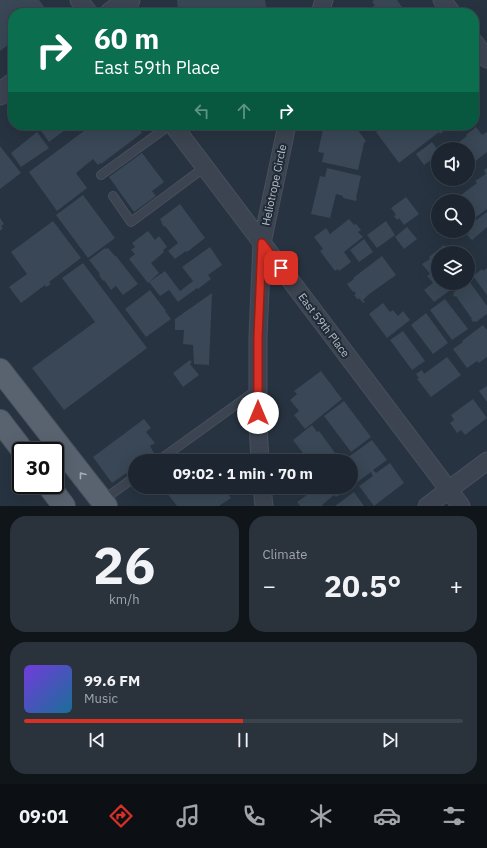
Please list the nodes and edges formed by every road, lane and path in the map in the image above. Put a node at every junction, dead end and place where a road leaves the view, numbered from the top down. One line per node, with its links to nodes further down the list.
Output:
1 (79, 0): 4 (street)
2 (128, 0): 5 (street)
3 (442, 0): 6 (street)
4 (85, 8)
5 (118, 8)
6 (448, 8)
7 (479, 49): 8 (street)
8 (487, 59)
9 (8, 88): 10 (street)
10 (0, 94)
11 (163, 130): 15 (lane)
12 (177, 130): 14 (street, East 59th Place)
13 (286, 130): 17 (street, Heliotrope Circle)
14 (205, 167): 16 (lane); 17 (street, East 59th Place)
15 (101, 175)
16 (113, 196)
17 (262, 243): 19 (street, Heliotrope Circle); 26 (street, East 59th Place)
18 (0, 370): 29 (main road, one-way to 18)
19 (258, 389): 22 (lane); 23 (street, Heliotrope Circle)
20 (0, 421): 21 (main road)
21 (16, 442)
22 (168, 454)
23 (260, 454)
24 (487, 461): 26 (street)
25 (128, 483): 29 (lane)
26 (448, 490): 32 (street); 33 (street, East 59th Place)
27 (55, 494): 30 (main road)
28 (263, 494): 31 (street)
29 (104, 503)
30 (64, 506)
31 (264, 506)
32 (428, 506)
33 (460, 506)

